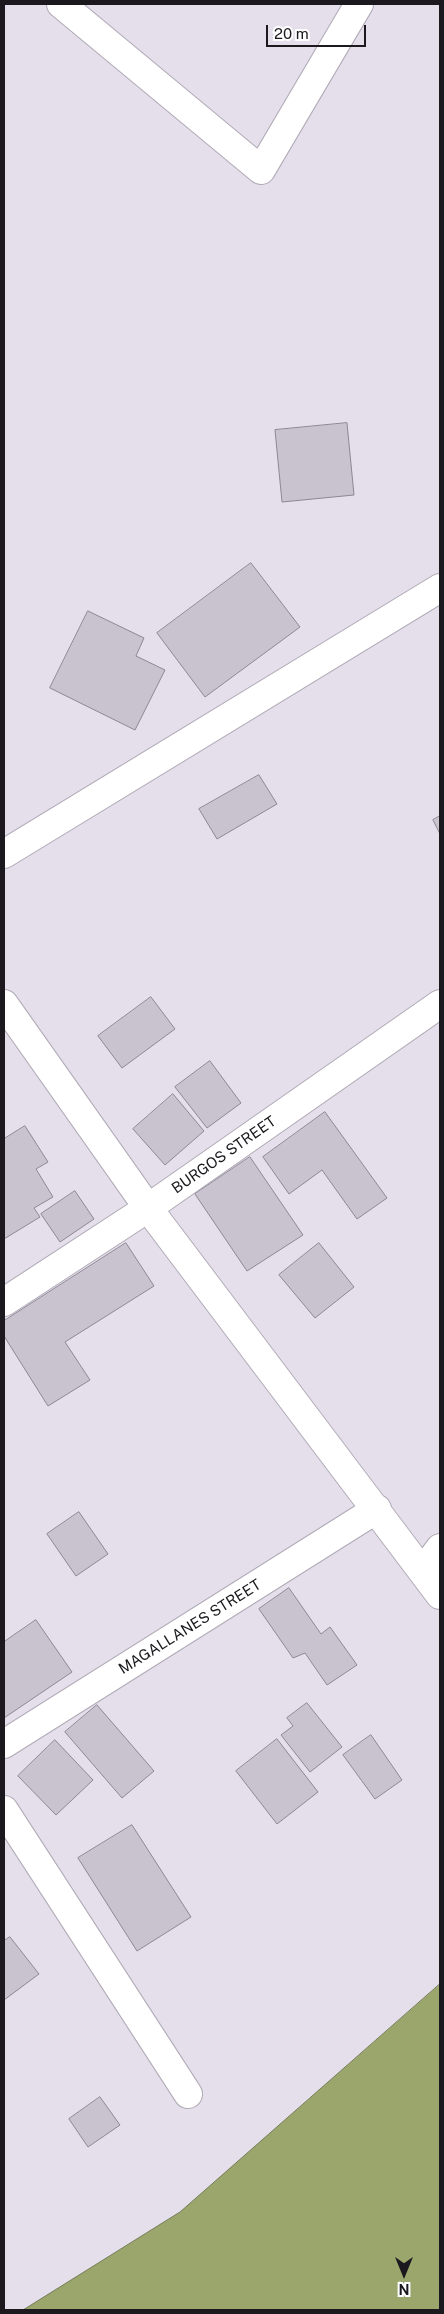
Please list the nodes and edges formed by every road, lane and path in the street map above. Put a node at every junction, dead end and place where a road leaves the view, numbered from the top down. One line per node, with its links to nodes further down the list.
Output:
1 (61, 4): 2 (street)
2 (359, 4)
3 (440, 588): 4 (street)
4 (4, 854)
5 (4, 1004): 7 (street)
6 (440, 1004): 7 (street, BURGOS STREET)
7 (148, 1208): 8 (street, BURGOS STREET); 9 (street)
8 (4, 1302)
9 (377, 1509): 11 (street); 13 (street, MAGALLANES STREET)
10 (440, 1548): 11 (street)
11 (422, 1571): 12 (street)
12 (440, 1595)
13 (4, 1744)
14 (4, 1810): 15 (street)
15 (188, 2094)

